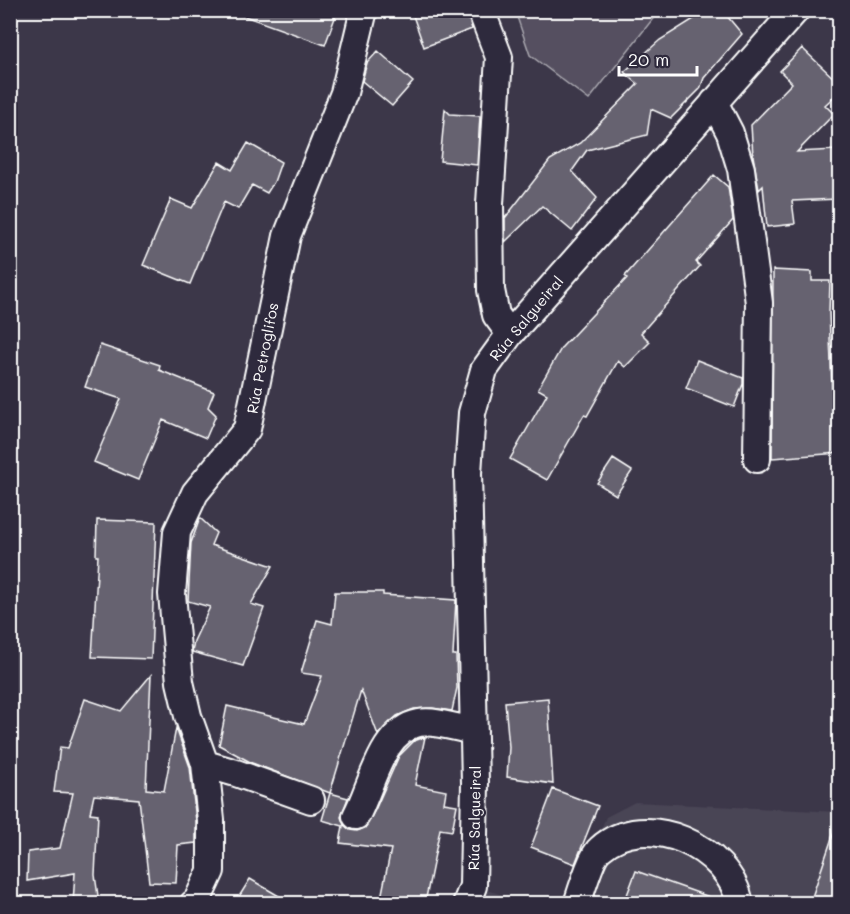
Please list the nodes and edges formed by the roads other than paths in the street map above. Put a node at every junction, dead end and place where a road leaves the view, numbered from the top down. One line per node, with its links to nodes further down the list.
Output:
1 (363, 10): 8 (street, Rúa Petroglifos)
2 (481, 10): 5 (street)
3 (796, 10): 4 (street, Rúa Salgueiral)
4 (714, 102): 5 (street, Rúa Salgueiral); 6 (street)
5 (510, 334): 7 (street, Rúa Salgueiral)
6 (757, 459)
7 (474, 731): 10 (street); 12 (street, Rúa Salgueiral)
8 (205, 764): 9 (street); 11 (street, Rúa Petroglifos)
9 (311, 800)
10 (356, 816)
11 (193, 903)
12 (466, 903)
13 (577, 903): 14 (street)
14 (740, 903)

